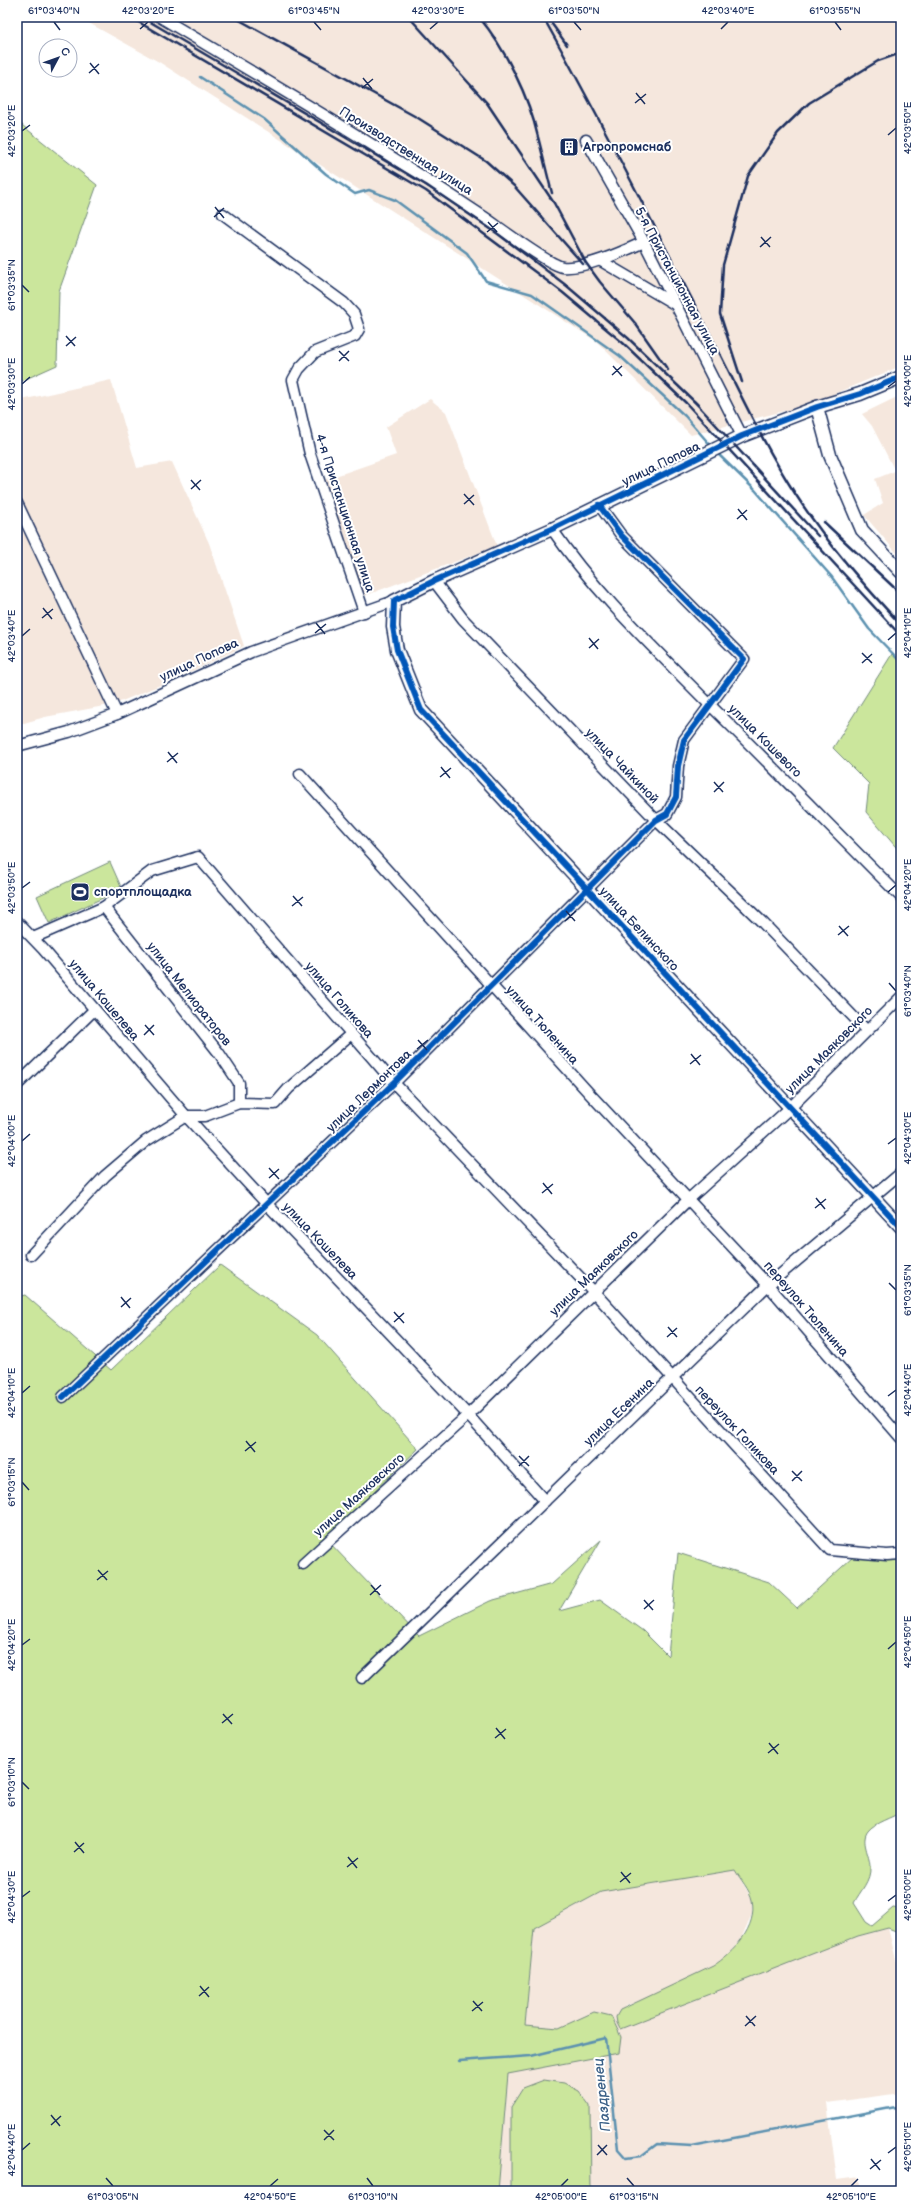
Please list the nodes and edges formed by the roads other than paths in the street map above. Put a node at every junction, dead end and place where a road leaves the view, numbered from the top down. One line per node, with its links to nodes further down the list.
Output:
1 (160, 17): 5 (street, Производственная улица)
2 (586, 140): 4 (street, 5-я Пристанционная улица)
3 (224, 214): 16 (street, 4-я Пристанционная улица)
4 (644, 242): 5 (street, Производственная улица); 6 (street, 5-я Пристанционная улица)
5 (601, 261): 6 (street)
6 (676, 305): 9 (street, 5-я Пристанционная улица)
7 (901, 377): 8 (street, улица Попова)
8 (817, 407): 9 (street, улица Попова); 13 (street)
9 (742, 436): 11 (street, улица Попова)
10 (17, 504): 18 (street)
11 (599, 505): 12 (street, улица Попова); 17 (street, улица Лермонтова)
12 (552, 529): 14 (street, улица Попова); 17 (street, улица Кошевого)
13 (901, 572)
14 (434, 581): 15 (street); 21 (street, улица Чайкиной)
15 (394, 601): 16 (street, улица Попова); 22 (street, улица Белинского)
16 (364, 612): 18 (street, улица Попова)
17 (711, 705): 21 (street, улица Лермонтова); 23 (street, улица Кошевого)
18 (117, 714): 19 (street, улица Попова)
19 (17, 746)
20 (300, 774): 27 (street, улица Тюленина)
21 (656, 820): 22 (street, улица Лермонтова); 30 (street, улица Чайкиной)
22 (586, 889): 27 (street, улица Лермонтова); 35 (street, улица Белинского)
23 (901, 897)
24 (104, 907): 26 (street, улица Голикова); 31 (street, улица Голикова); 34 (street, улица Мелиораторов)
25 (17, 922): 26 (street, улица Кошелева)
26 (33, 938): 29 (street, улица Кошелева)
27 (492, 986): 32 (street, улица Лермонтова); 39 (street, улица Тюленина)
28 (901, 997): 30 (street, улица Маяковского)
29 (94, 1010): 33 (street); 36 (street, улица Кошелева)
30 (866, 1031): 35 (street, улица Маяковского)
31 (351, 1034): 32 (street, улица Голикова); 34 (street)
32 (394, 1083): 40 (street, улица Лермонтова); 44 (street, улица Голикова)
33 (17, 1086)
34 (239, 1103): 36 (street)
35 (791, 1107): 38 (street, улица Белинского); 39 (street, улица Маяковского)
36 (186, 1116): 40 (street, улица Кошелева); 42 (street)
37 (901, 1172): 38 (street, улица Есенина)
38 (873, 1196): 41 (street, улица Белинского); 43 (street, улица Есенина)
39 (689, 1199): 43 (street, переулок Тюленина); 44 (street, улица Маяковского)
40 (266, 1203): 46 (street, улица Лермонтова); 47 (street, улица Кошелева)
41 (901, 1227)
42 (31, 1256)
43 (768, 1285): 45 (street, улица Есенина); 48 (street, переулок Тюленина)
44 (593, 1291): 45 (street, переулок Голикова); 47 (street, улица Маяковского)
45 (672, 1379): 49 (street, улица Есенина); 50 (street, переулок Голикова)
46 (63, 1397)
47 (468, 1415): 49 (street, улица Кошелева); 51 (street, улица Маяковского)
48 (901, 1438)
49 (545, 1501): 52 (street, улица Есенина)
50 (901, 1554)
51 (302, 1564)
52 (362, 1678)

